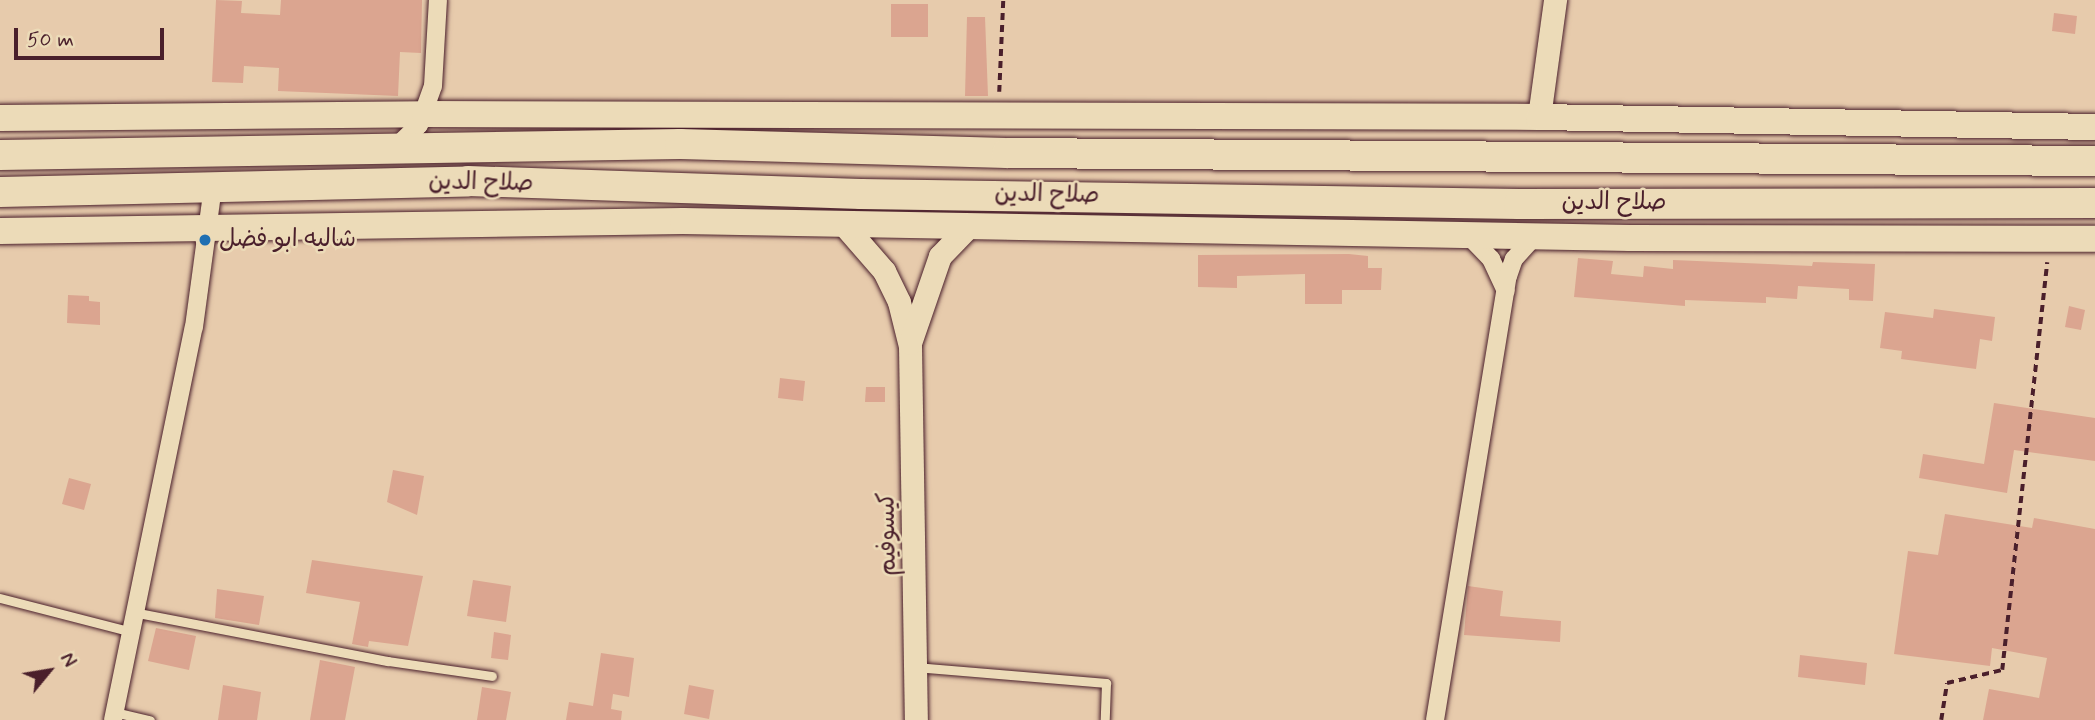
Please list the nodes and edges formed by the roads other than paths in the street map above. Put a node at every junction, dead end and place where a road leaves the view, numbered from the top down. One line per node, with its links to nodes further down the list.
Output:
1 (438, 0): 3 (street)
2 (1555, 0): 4 (street)
3 (425, 114): 4 (main road); 5 (main road); 7 (street)
4 (1539, 117): 6 (main road)
5 (0, 118)
6 (2095, 127)
7 (395, 148): 8 (highway, صلاح الدين); 9 (highway, صلاح الدين)
8 (0, 155)
9 (2095, 161)
10 (213, 187): 11 (highway, صلاح الدين); 12 (highway, صلاح الدين); 15 (street)
11 (0, 192)
12 (2095, 203)
13 (844, 225): 14 (main road); 15 (main road); 21 (street, كيسوفيم)
14 (968, 227): 17 (main road); 21 (street, كيسوفيم)
15 (209, 230): 16 (main road); 23 (street)
16 (0, 231)
17 (1466, 233): 18 (main road); 20 (street)
18 (1534, 237): 19 (main road); 20 (street)
19 (2095, 239)
20 (1506, 291): 31 (street)
21 (910, 346): 25 (street, كيسوفيم)
22 (0, 598): 24 (lane)
23 (138, 613): 24 (street); 26 (lane)
24 (134, 632): 27 (street)
25 (915, 667): 29 (street, كيسوفيم); 30 (lane)
26 (492, 676)
27 (113, 716): 28 (lane)
28 (150, 720)
29 (916, 720)
30 (1105, 720)
31 (1435, 720)

